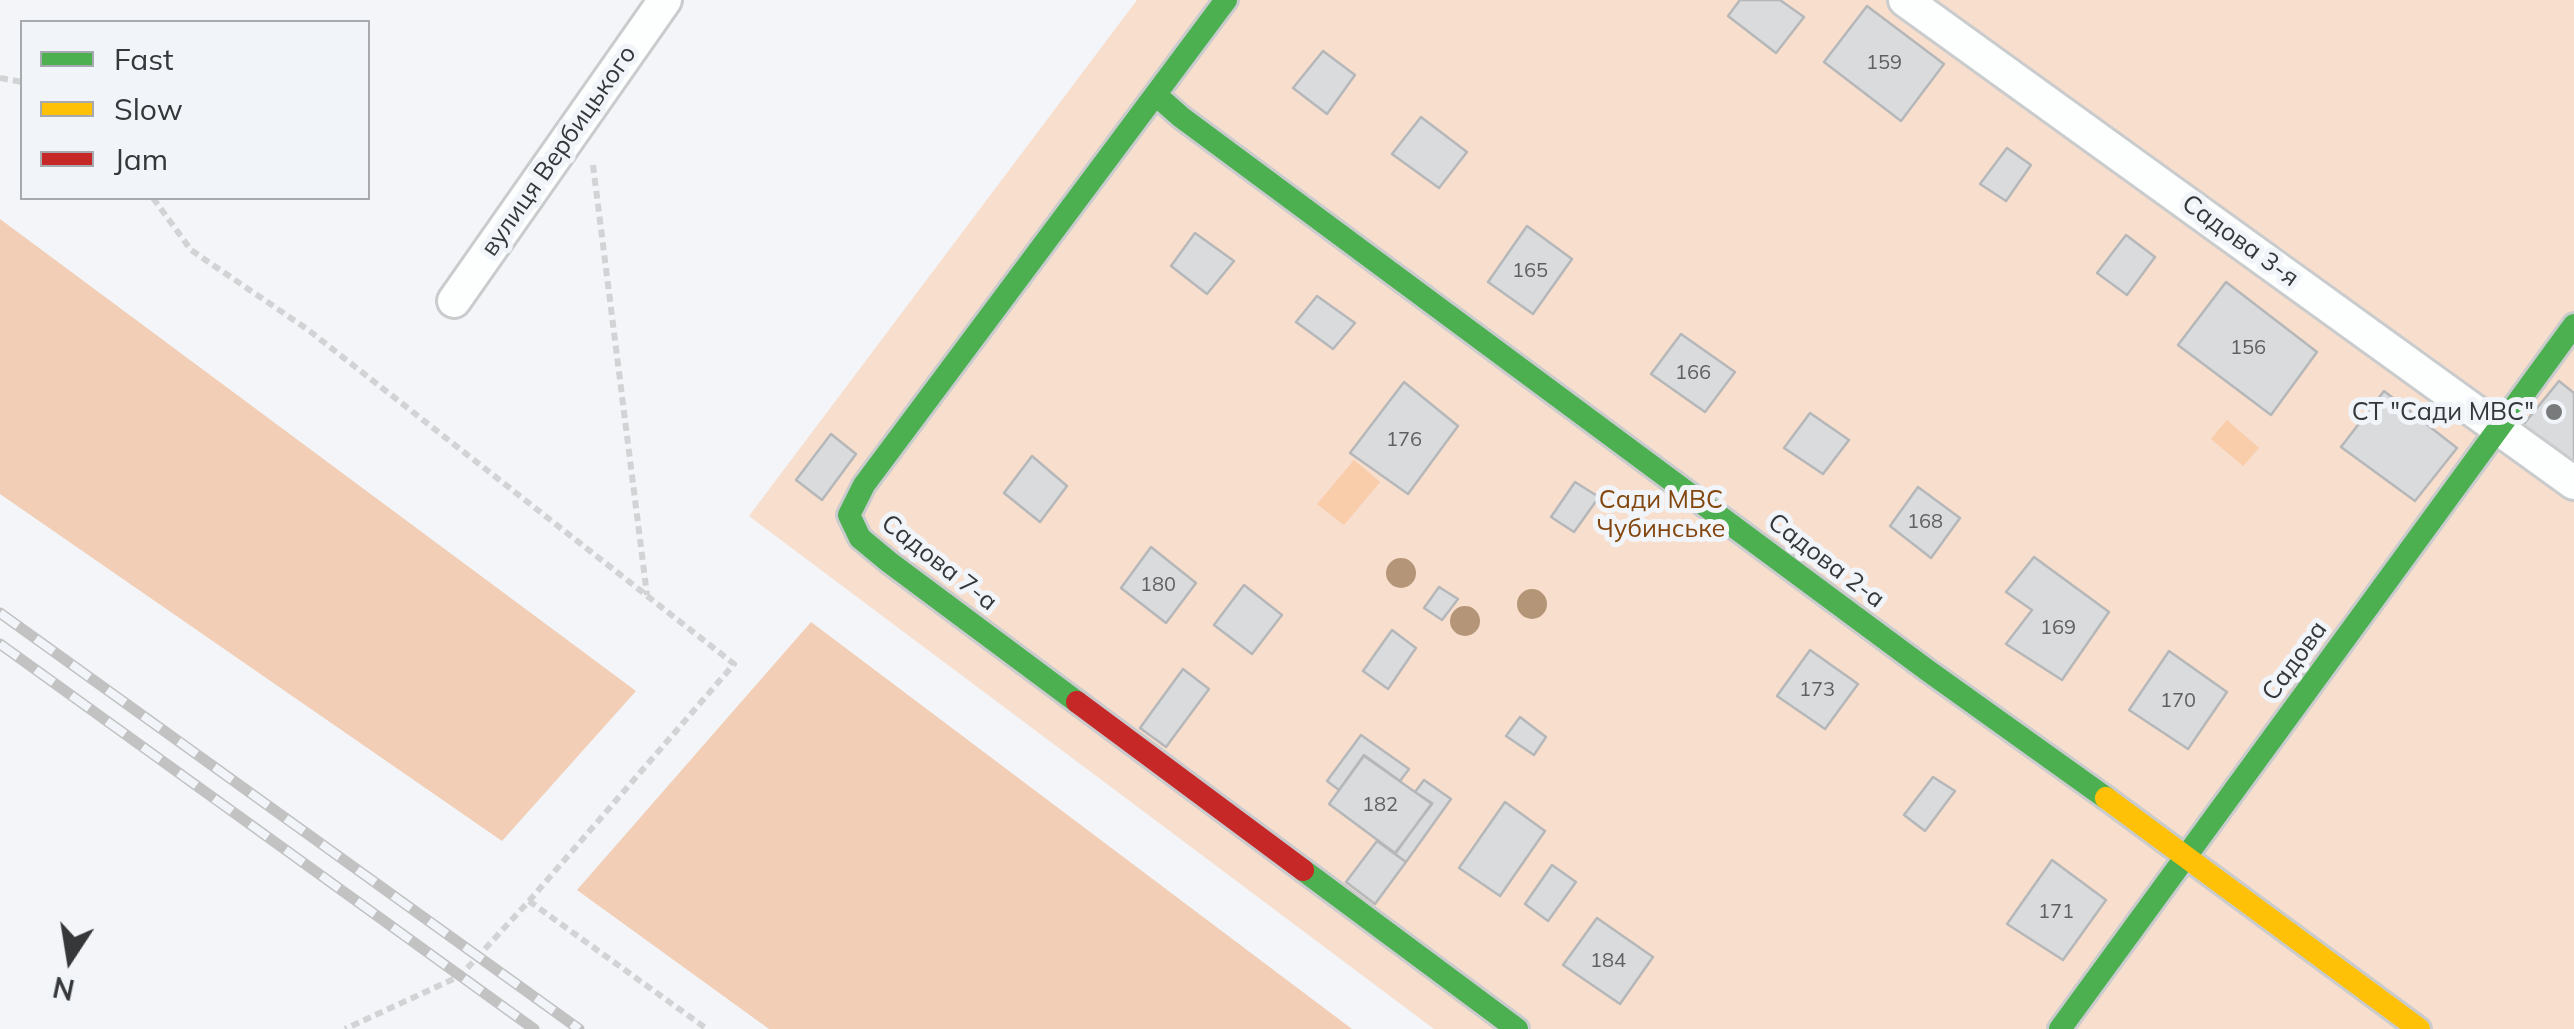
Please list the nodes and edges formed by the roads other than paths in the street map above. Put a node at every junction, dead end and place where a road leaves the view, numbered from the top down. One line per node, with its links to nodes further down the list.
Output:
1 (665, 0): 5 (street, вулиця Вербицького)
2 (1226, 0): 4 (street, Садова 7-а)
3 (1905, 0): 7 (street, Садова 3-я)
4 (1156, 95): 9 (street, Садова 2-а); 10 (street, Садова 7-а)
5 (454, 301)
6 (2574, 325): 7 (street, Садова)
7 (2500, 427): 8 (street, Садова 3-я); 9 (street, Садова)
8 (2574, 483)
9 (2186, 858): 11 (street, Садова); 12 (street, Садова 2-а)
10 (1517, 1029)
11 (2060, 1029)
12 (2419, 1029)

